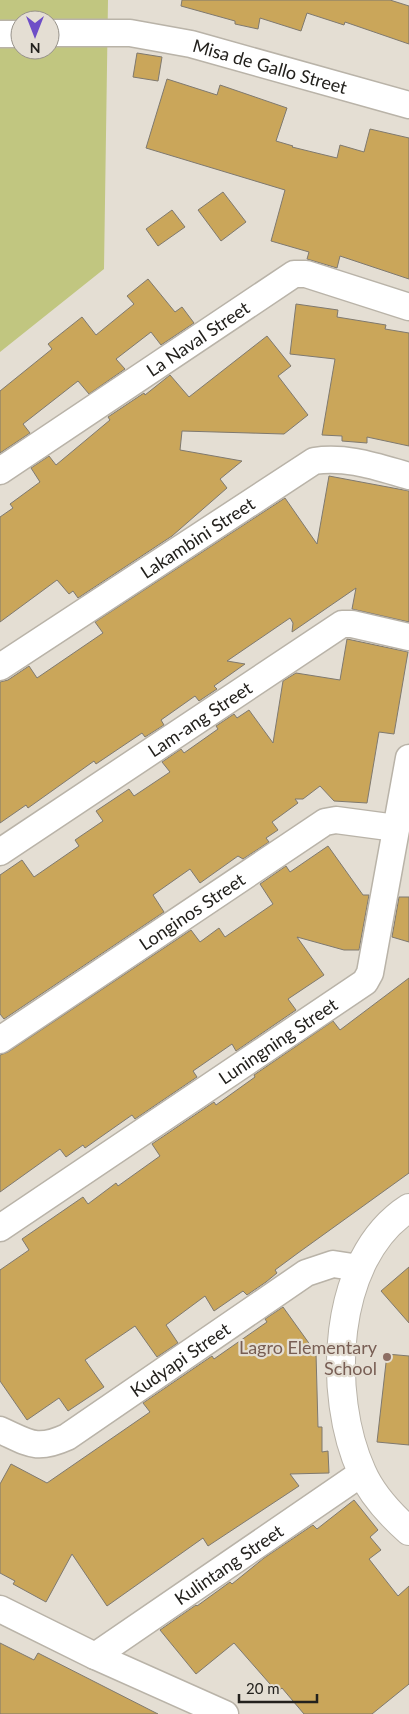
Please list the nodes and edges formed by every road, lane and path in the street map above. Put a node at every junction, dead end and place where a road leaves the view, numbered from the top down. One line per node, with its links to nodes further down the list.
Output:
1 (60, 33): 2 (street, Misa de Gallo Street)
2 (409, 104)
3 (409, 307): 4 (street, La Naval Street)
4 (0, 471)
5 (409, 476): 7 (street, Lakambini Street)
6 (409, 637): 10 (street, Lam-ang Street)
7 (0, 667)
8 (409, 758): 9 (street, Luningning Street)
9 (396, 828): 11 (street, Longinos Street); 13 (street, Luningning Street)
10 (0, 852)
11 (0, 1040)
12 (409, 1208): 14 (street)
13 (0, 1228)
14 (359, 1268): 15 (street, Kudyapi Street); 16 (street)
15 (0, 1430)
16 (362, 1473): 17 (street); 19 (street, Kulintang Street)
17 (409, 1531)
18 (0, 1609): 19 (street)
19 (95, 1656): 20 (street)
20 (225, 1714)

